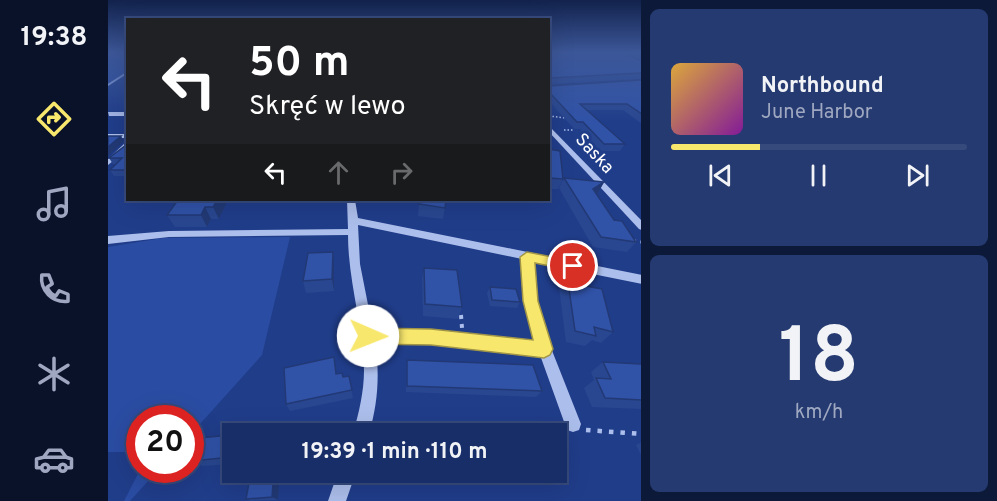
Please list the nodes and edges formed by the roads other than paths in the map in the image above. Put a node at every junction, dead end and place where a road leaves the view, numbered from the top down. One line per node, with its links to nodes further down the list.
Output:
1 (109, 114): 2 (street)
2 (126, 114)
3 (550, 130): 10 (street, Saska)
4 (108, 136): 5 (street)
5 (126, 136)
6 (126, 147): 7 (street)
7 (108, 163)
8 (351, 201): 9 (street)
9 (354, 226): 11 (street); 12 (street); 14 (street)
10 (641, 226)
11 (108, 240)
12 (527, 257): 13 (street); 15 (street)
13 (641, 280)
14 (368, 336): 15 (street); 16 (street)
15 (544, 349): 17 (street)
16 (364, 423)
17 (577, 427)
18 (343, 483): 19 (street)
19 (337, 501)

